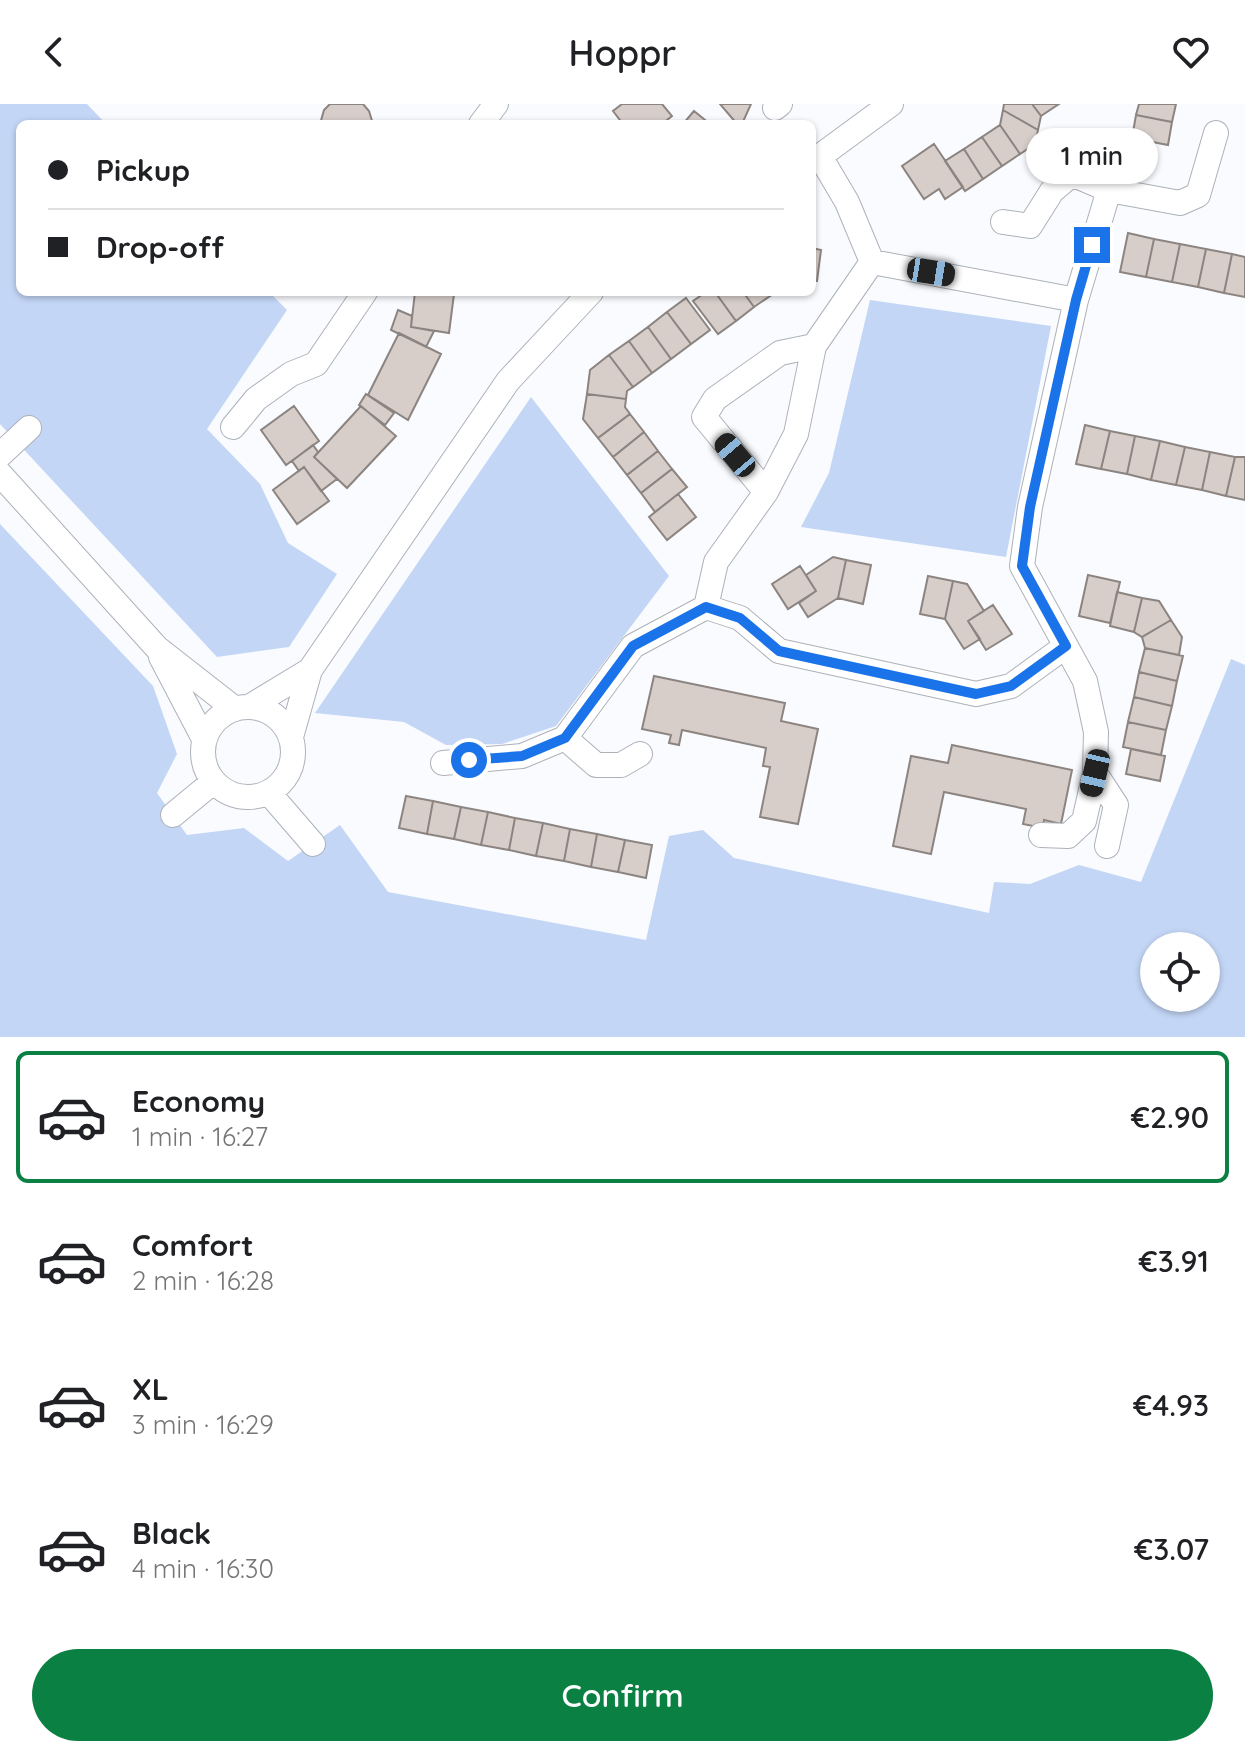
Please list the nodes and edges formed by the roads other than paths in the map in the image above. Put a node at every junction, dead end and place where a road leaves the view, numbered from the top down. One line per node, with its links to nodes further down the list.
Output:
1 (891, 104): 3 (street)
2 (1216, 133): 4 (street)
3 (816, 160): 6 (street)
4 (1109, 190): 5 (street); 9 (street)
5 (1003, 222)
6 (872, 262): 9 (street); 10 (street)
7 (362, 296): 11 (street)
8 (579, 296): 19 (street)
9 (1076, 300): 17 (street)
10 (814, 346): 15 (street); 15 (street)
11 (233, 427)
12 (29, 428): 13 (street)
13 (0, 455)
14 (0, 474): 18 (street)
15 (766, 492): 16 (street)
16 (706, 607): 17 (street); 22 (street)
17 (1066, 646): 26 (street)
18 (157, 648): 20 (street); 23 (street)
19 (310, 670): 20 (street); 21 (street)
20 (242, 708): 21 (street); 23 (street)
21 (291, 737): 28 (street)
22 (565, 738): 24 (street); 25 (street)
23 (204, 739): 27 (street)
24 (640, 754)
25 (443, 763)
26 (1095, 773): 30 (street); 32 (street)
27 (213, 782): 28 (street); 29 (street)
28 (269, 793): 31 (street)
29 (173, 815)
30 (1041, 835)
31 (313, 844)
32 (1107, 846)

